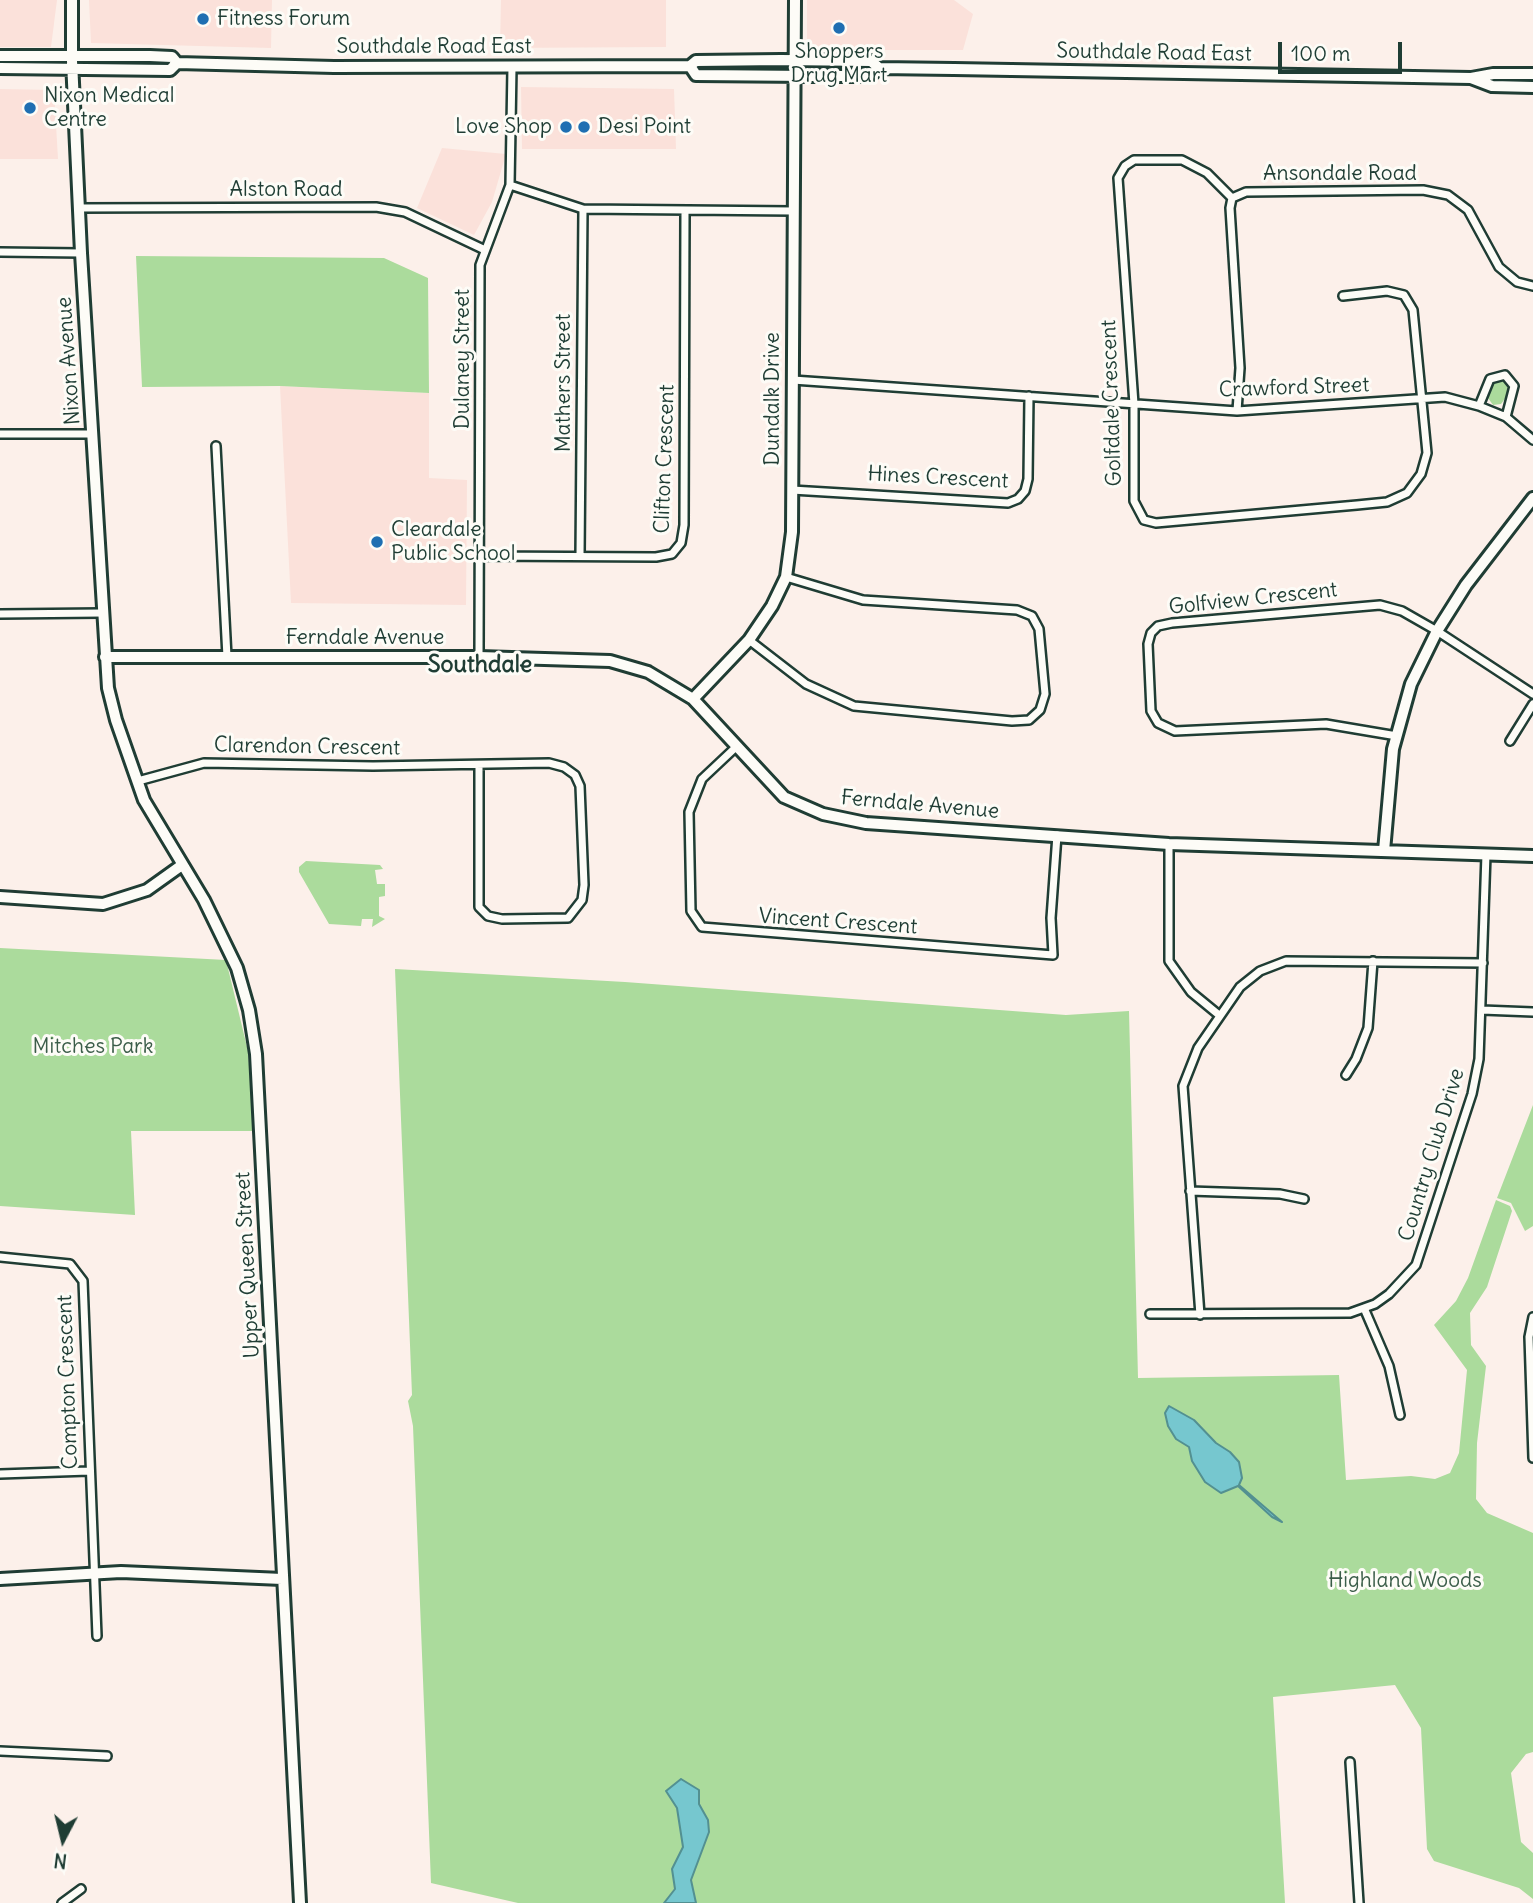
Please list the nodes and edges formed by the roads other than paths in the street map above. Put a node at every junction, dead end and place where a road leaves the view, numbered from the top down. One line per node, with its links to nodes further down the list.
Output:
1 (72, 0): 4 (street, Nixon Avenue)
2 (795, 0): 6 (street, Dundalk Drive)
3 (0, 56): 4 (street, Southdale Road East)
4 (72, 62): 5 (street, Southdale Road East); 7 (street, Southdale Road East); 13 (street, Nixon Avenue)
5 (512, 67): 6 (street, Southdale Road East); 11 (street, Dulaney Street)
6 (793, 67): 9 (street, Southdale Road East); 15 (street, Dundalk Drive)
7 (0, 68)
8 (1533, 74): 9 (street, Southdale Road East)
9 (1471, 78): 10 (street, Southdale Road East)
10 (1533, 86)
11 (510, 185): 14 (street); 17 (street, Dulaney Street)
12 (1232, 198): 20 (street, Ansondale Road); 25 (street, Golfdale Crescent); 27 (street)
13 (79, 208): 17 (street, Alston Road); 19 (street, Nixon Avenue)
14 (583, 209): 16 (street); 36 (street, Mathers Street)
15 (793, 211): 16 (street); 22 (street, Dundalk Drive)
16 (685, 212): 36 (street, Clifton Crescent)
17 (485, 250): 35 (street, Dulaney Street)
18 (0, 252): 19 (street)
19 (81, 253): 30 (street, Nixon Avenue)
20 (1533, 286)
21 (1343, 296): 24 (street, Golfdale Crescent)
22 (793, 380): 23 (street, Crawford Street); 33 (street, Dundalk Drive)
23 (1029, 396): 25 (street, Crawford Street); 33 (street, Hines Crescent)
24 (1421, 398): 25 (street, Golfdale Crescent); 26 (street, Crawford Street); 27 (street, Crawford Street)
25 (1134, 404): 27 (street, Crawford Street)
26 (1479, 406): 28 (street, Crawford Street); 28 (street)
27 (1237, 411)
28 (1506, 417): 31 (street, Crawford Street)
29 (0, 434): 30 (street)
30 (92, 434): 38 (street, Nixon Avenue)
31 (1533, 440)
32 (216, 446): 43 (street)
33 (792, 490): 37 (street, Dundalk Drive)
34 (1533, 498): 40 (street)
35 (480, 556): 36 (street, Clifton Crescent); 44 (street, Dulaney Street)
36 (580, 556)
37 (786, 577): 41 (street, Dundalk Drive); 41 (street)
38 (102, 613): 39 (street); 42 (street, Nixon Avenue)
39 (0, 614)
40 (1437, 631): 45 (street); 48 (street); 48 (street, Golfview Crescent)
41 (749, 640): 46 (street, Dundalk Drive)
42 (106, 657): 43 (street, Ferndale Avenue); 52 (street, Upper Queen Street)
43 (227, 657): 44 (street, Ferndale Avenue)
44 (479, 657): 46 (street, Ferndale Avenue)
45 (1533, 694)
46 (694, 699): 50 (street, Ferndale Avenue)
47 (1533, 704): 49 (street)
48 (1397, 736): 55 (street)
49 (1510, 741)
50 (736, 747): 53 (street, Ferndale Avenue); 53 (street, Vincent Crescent)
51 (480, 765): 51 (street, Clarendon Crescent); 52 (street, Clarendon Crescent)
52 (138, 782): 58 (street, Upper Queen Street)
53 (1057, 835): 54 (street, Ferndale Avenue)
54 (1169, 844): 55 (street, Ferndale Avenue); 64 (street)
55 (1384, 851): 56 (street, Ferndale Avenue)
56 (1486, 854): 57 (street, Ferndale Avenue); 61 (street, Country Club Drive)
57 (1533, 856)
58 (182, 865): 59 (street); 79 (street, Upper Queen Street)
59 (0, 897)
60 (1373, 961): 61 (street); 64 (street); 65 (street)
61 (1483, 963): 62 (street, Country Club Drive)
62 (1482, 1010): 63 (street); 69 (street, Country Club Drive)
63 (1533, 1012)
64 (1219, 1015): 66 (street)
65 (1346, 1075)
66 (1190, 1191): 67 (street); 71 (street)
67 (1304, 1199)
68 (0, 1257): 75 (street, Compton Crescent)
69 (1364, 1308): 71 (street, Country Club Drive); 73 (street)
70 (1150, 1314): 71 (street, Country Club Drive)
71 (1200, 1315)
72 (1533, 1317): 74 (street)
73 (1401, 1415)
74 (1533, 1458)
75 (89, 1471): 76 (street); 77 (street, Compton Crescent)
76 (0, 1474)
77 (93, 1574): 78 (street); 79 (street); 80 (street, Compton Crescent)
78 (0, 1579)
79 (282, 1579): 86 (street, Upper Queen Street)
80 (97, 1636)
81 (0, 1751): 82 (street)
82 (107, 1755)
83 (1350, 1762): 87 (street)
84 (81, 1889): 85 (street)
85 (62, 1903)
86 (300, 1903)
87 (1359, 1903)

